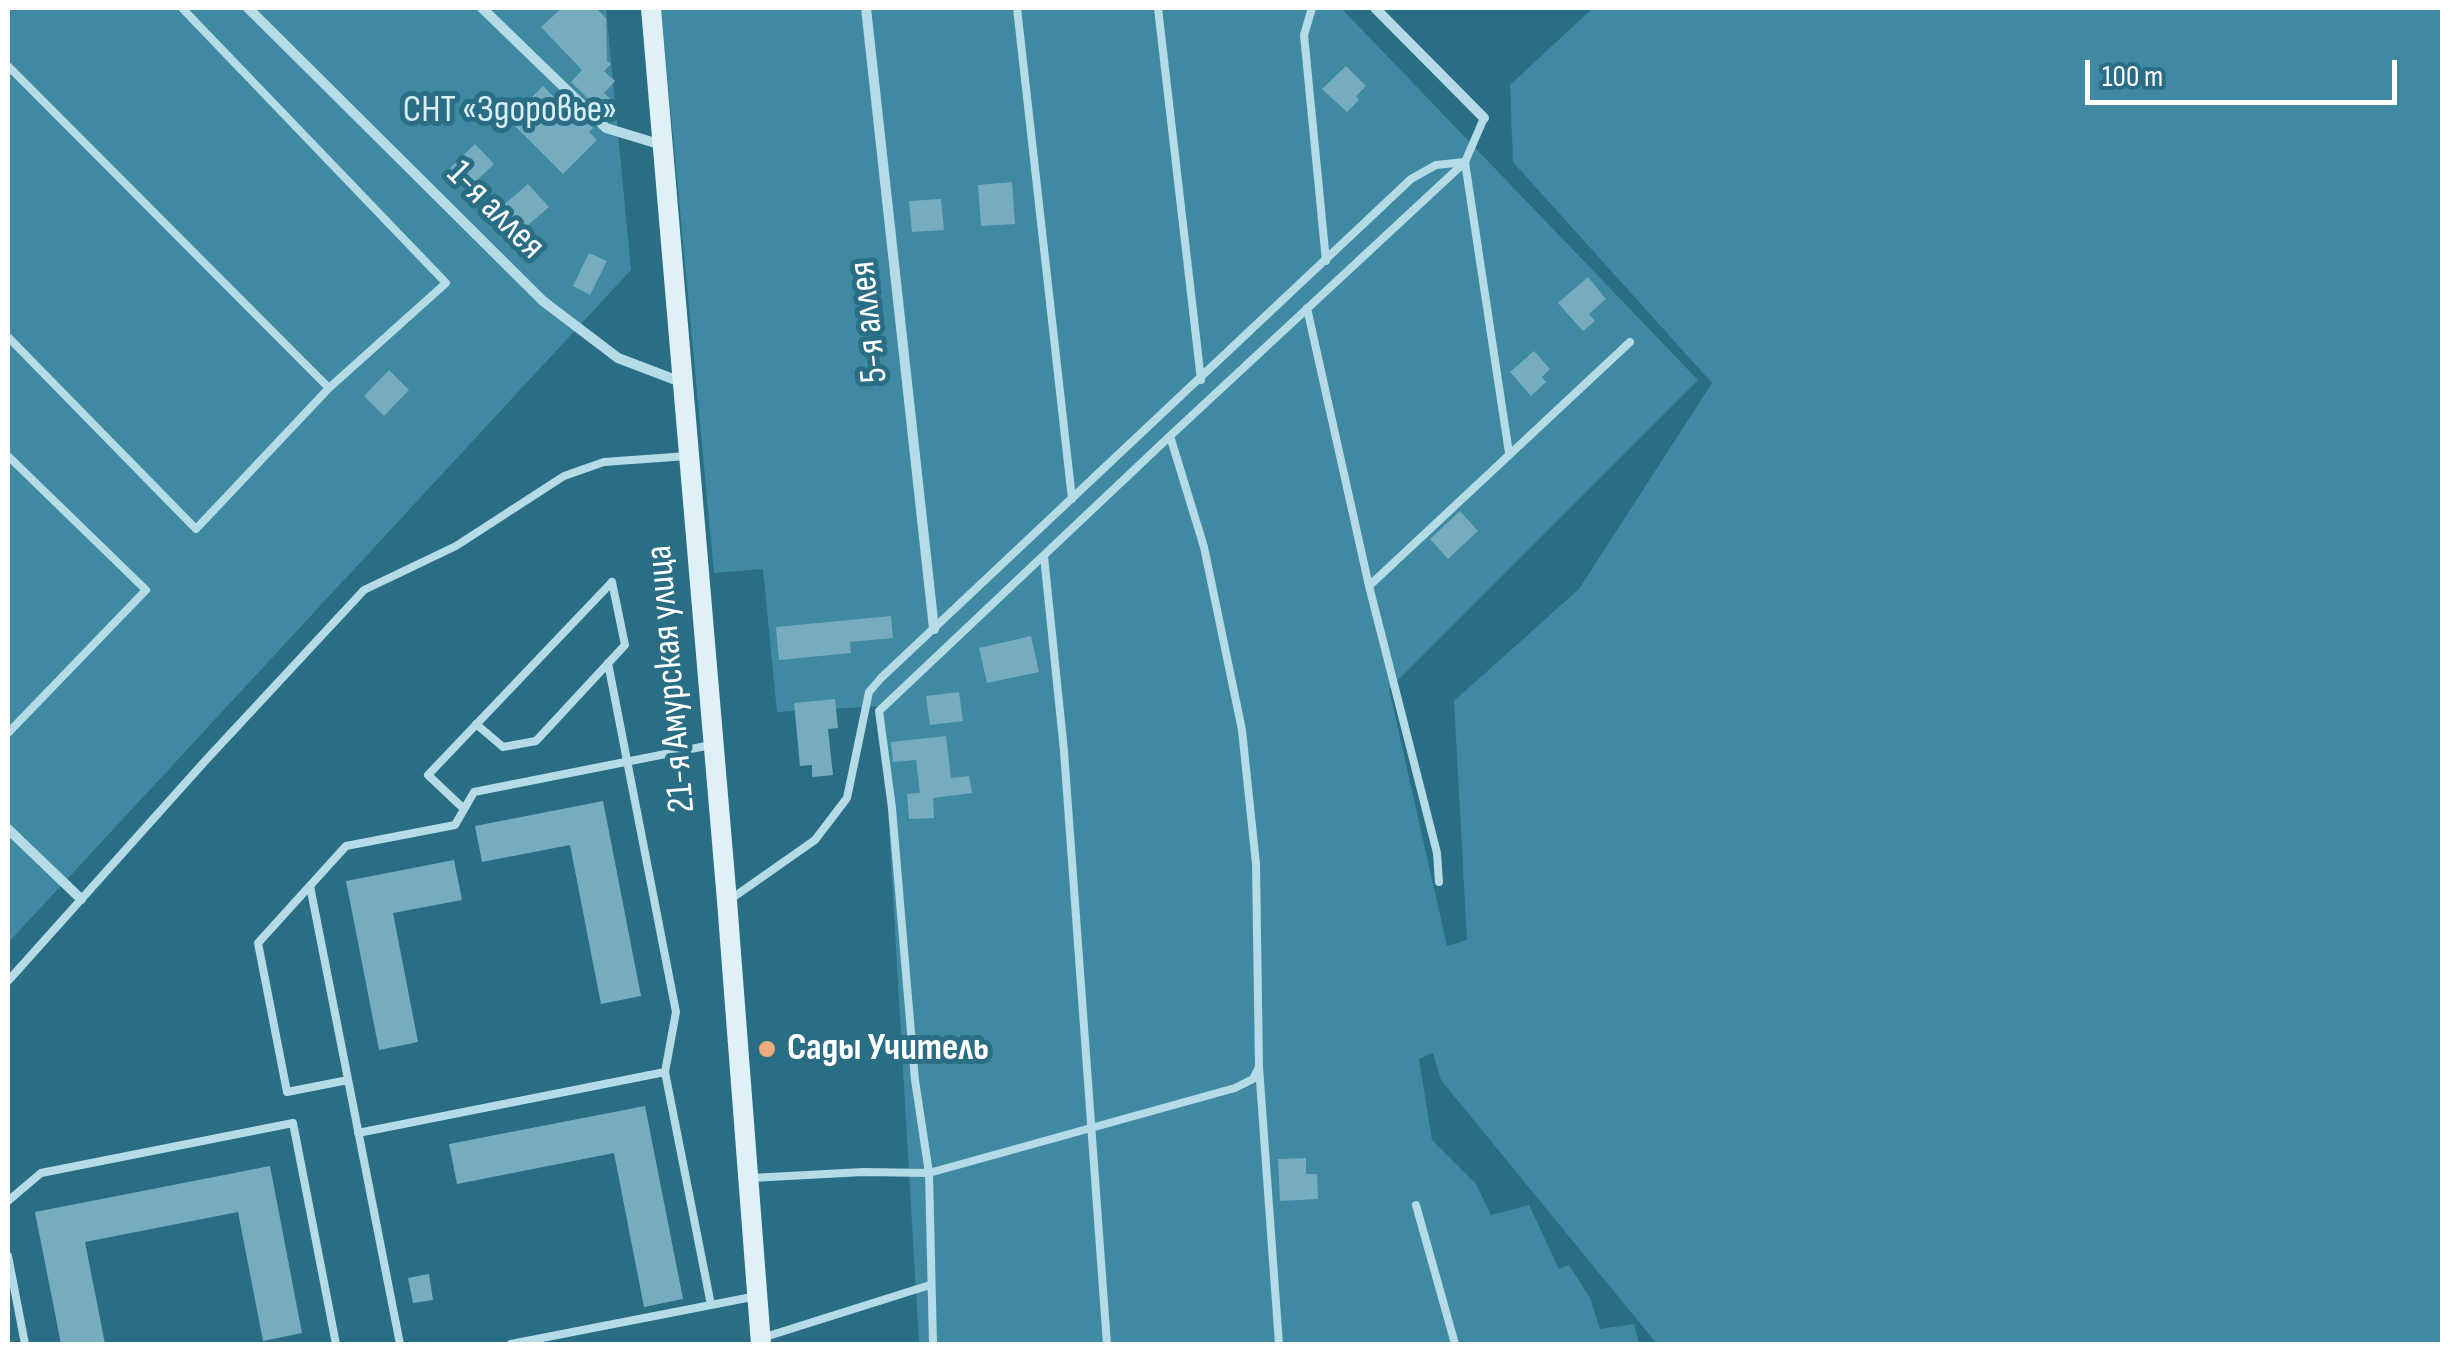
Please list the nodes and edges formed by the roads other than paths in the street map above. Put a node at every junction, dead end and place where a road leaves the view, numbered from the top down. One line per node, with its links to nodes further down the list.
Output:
1 (182, 8): 20 (lane)
2 (248, 8): 19 (street, 1-я аллея)
3 (482, 8): 12 (street)
4 (651, 8): 12 (main road, 21-я Амурская улица)
5 (866, 8): 28 (street, 5-я аллея)
6 (1018, 8): 25 (lane)
7 (1158, 8): 18 (lane)
8 (1312, 8): 14 (lane)
9 (1375, 8): 11 (street)
10 (8, 66): 20 (lane)
11 (1484, 118): 13 (lane)
12 (662, 145): 19 (main road, 21-я Амурская улица)
13 (1464, 162): 14 (lane); 15 (lane); 22 (lane)
14 (1326, 260): 18 (lane)
15 (1307, 308): 21 (lane); 27 (lane)
16 (8, 337): 20 (lane)
17 (1630, 342): 22 (lane)
18 (1201, 380): 25 (lane)
19 (681, 382): 23 (main road, 21-я Амурская улица)
20 (329, 388)
21 (1170, 436): 26 (lane); 41 (lane)
22 (1509, 453): 27 (lane)
23 (687, 456): 32 (main road, 21-я Амурская улица); 38 (lane)
24 (10, 462): 31 (lane)
25 (1072, 499): 28 (lane)
26 (1044, 556): 44 (lane); 46 (lane)
27 (1369, 586): 36 (lane)
28 (934, 629): 39 (lane)
29 (608, 663): 30 (lane); 30 (lane); 33 (lane)
30 (476, 724): 34 (lane)
31 (8, 733)
32 (713, 745): 33 (lane); 39 (main road, 21-я Амурская улица)
33 (627, 762): 34 (lane); 42 (lane)
34 (464, 810): 37 (lane)
35 (8, 828): 38 (street)
36 (1439, 882)
37 (310, 886): 43 (lane); 43 (lane)
38 (81, 899): 40 (lane)
39 (727, 902): 47 (main road, 21-я Амурская улица)
40 (8, 981)
41 (1259, 1068): 44 (lane); 61 (lane)
42 (665, 1072): 45 (lane); 53 (lane)
43 (348, 1080): 45 (lane)
44 (1091, 1128): 46 (lane); 60 (lane)
45 (358, 1132): 57 (lane)
46 (929, 1173): 47 (lane); 51 (lane)
47 (748, 1178): 52 (main road, 21-я Амурская улица)
48 (8, 1201): 56 (lane)
49 (1416, 1205): 62 (lane)
50 (8, 1256): 55 (lane)
51 (930, 1285): 54 (lane); 59 (lane)
52 (757, 1296): 53 (lane); 54 (main road, 21-я Амурская улица)
53 (711, 1305): 58 (lane)
54 (761, 1341)
55 (25, 1344)
56 (336, 1344)
57 (400, 1344)
58 (511, 1344)
59 (933, 1344)
60 (1107, 1344)
61 (1279, 1344)
62 (1454, 1344)

